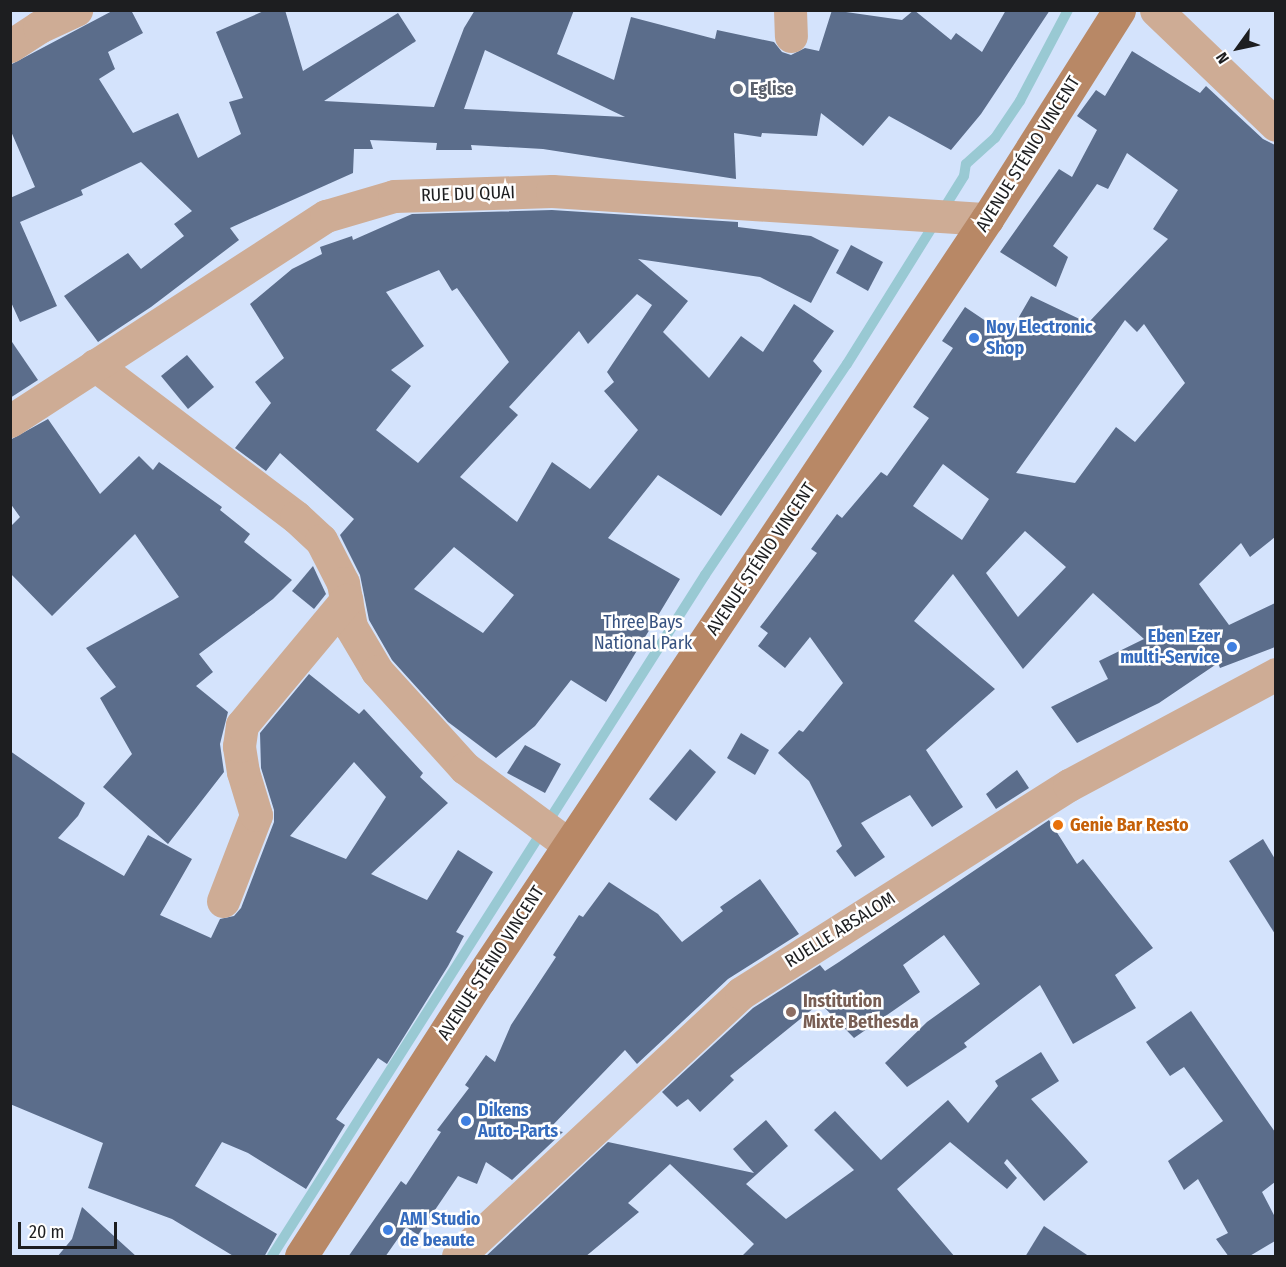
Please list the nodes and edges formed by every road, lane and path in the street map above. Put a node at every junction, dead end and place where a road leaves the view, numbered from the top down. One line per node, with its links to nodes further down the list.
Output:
1 (75, 10): 4 (street)
2 (1119, 10): 6 (main road, AVENUE STÉNIO VINCENT)
3 (1156, 10): 5 (street)
4 (10, 46)
5 (1275, 125)
6 (987, 219): 7 (street, RUE DU QUAI); 11 (main road, AVENUE STÉNIO VINCENT)
7 (95, 365): 8 (street, RUE DU QUAI); 9 (street)
8 (10, 421)
9 (346, 600): 11 (street); 12 (street)
10 (1275, 674): 14 (street, RUELLE ABSALOM)
11 (569, 845): 13 (main road, AVENUE STÉNIO VINCENT)
12 (223, 901)
13 (301, 1257)
14 (458, 1257)

